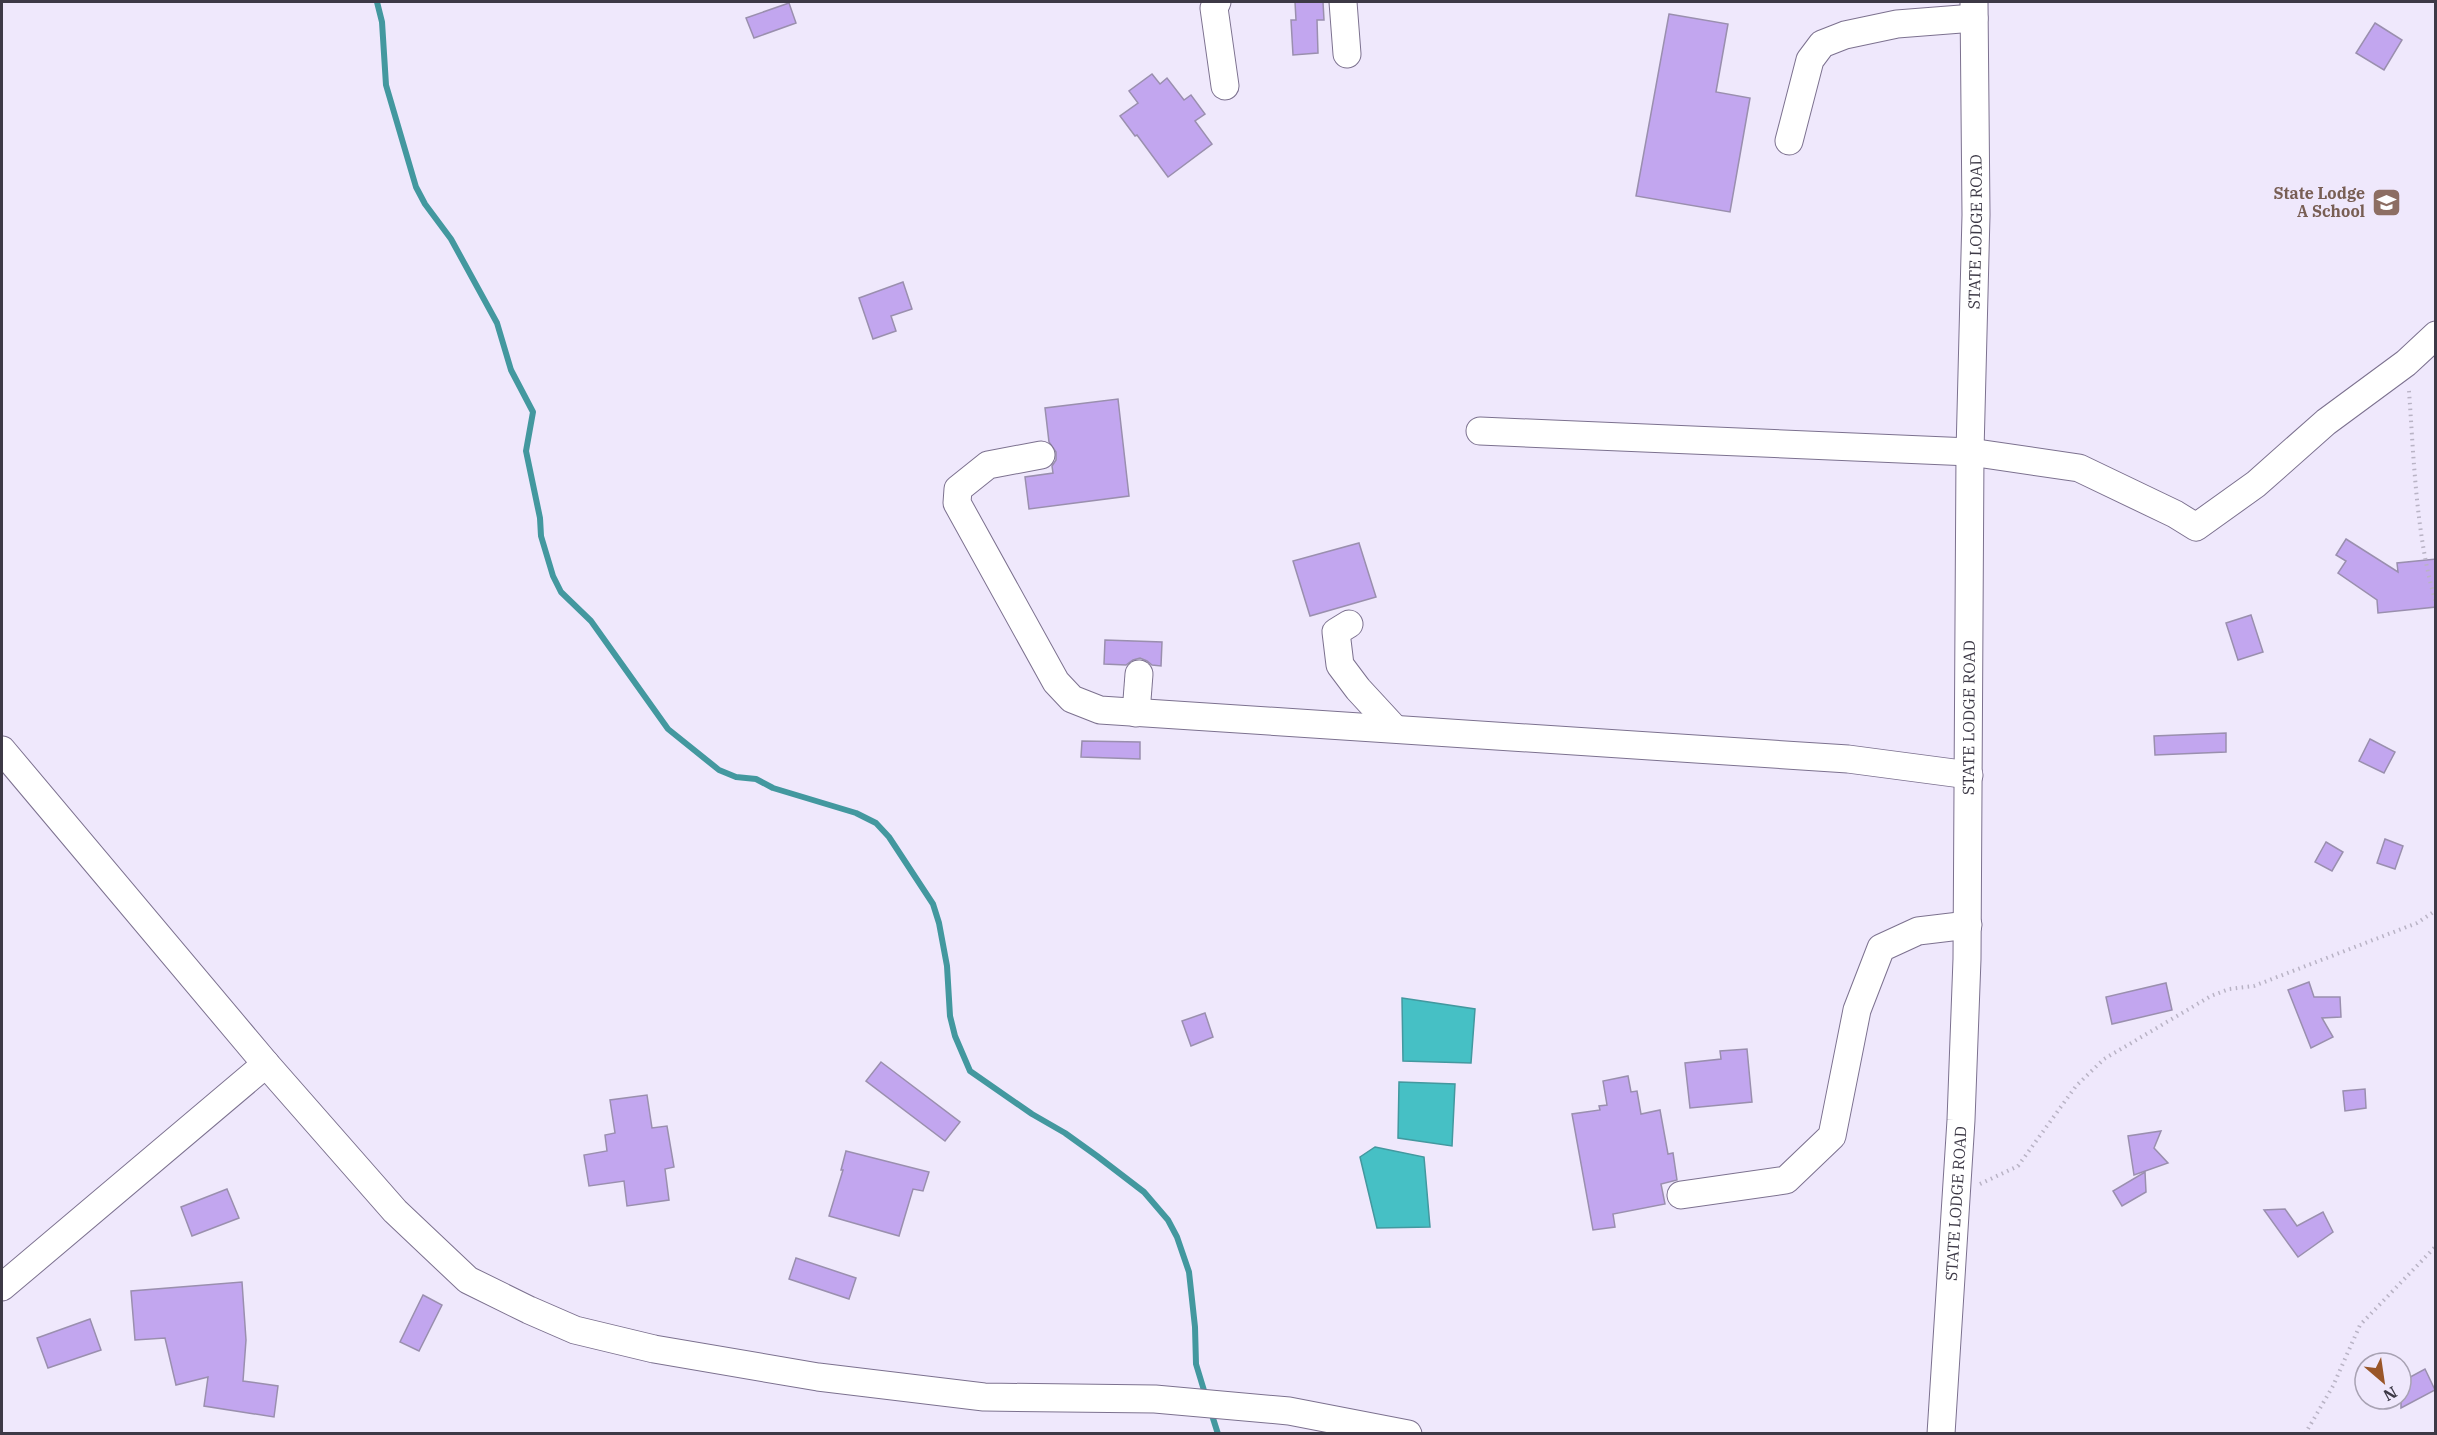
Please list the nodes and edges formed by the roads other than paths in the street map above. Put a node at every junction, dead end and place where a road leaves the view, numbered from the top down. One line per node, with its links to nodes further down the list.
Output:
1 (1217, 2): 5 (street)
2 (1344, 2): 4 (street)
3 (1974, 10): 6 (street); 9 (street, STATE LODGE ROAD)
4 (1347, 54)
5 (1225, 86)
6 (1789, 141)
7 (2436, 335): 9 (street)
8 (1480, 431): 9 (street)
9 (1970, 452): 16 (street, STATE LODGE ROAD)
10 (1041, 454): 13 (street)
11 (1349, 624): 14 (street)
12 (1139, 674): 13 (street)
13 (1136, 713): 14 (street)
14 (1394, 728): 16 (street)
15 (2, 750): 18 (street)
16 (1969, 775): 17 (street, STATE LODGE ROAD)
17 (1968, 925): 19 (street); 22 (street, STATE LODGE ROAD)
18 (266, 1064): 20 (street); 21 (street)
19 (1681, 1195)
20 (2, 1287)
21 (1408, 1434)
22 (1941, 1434)

